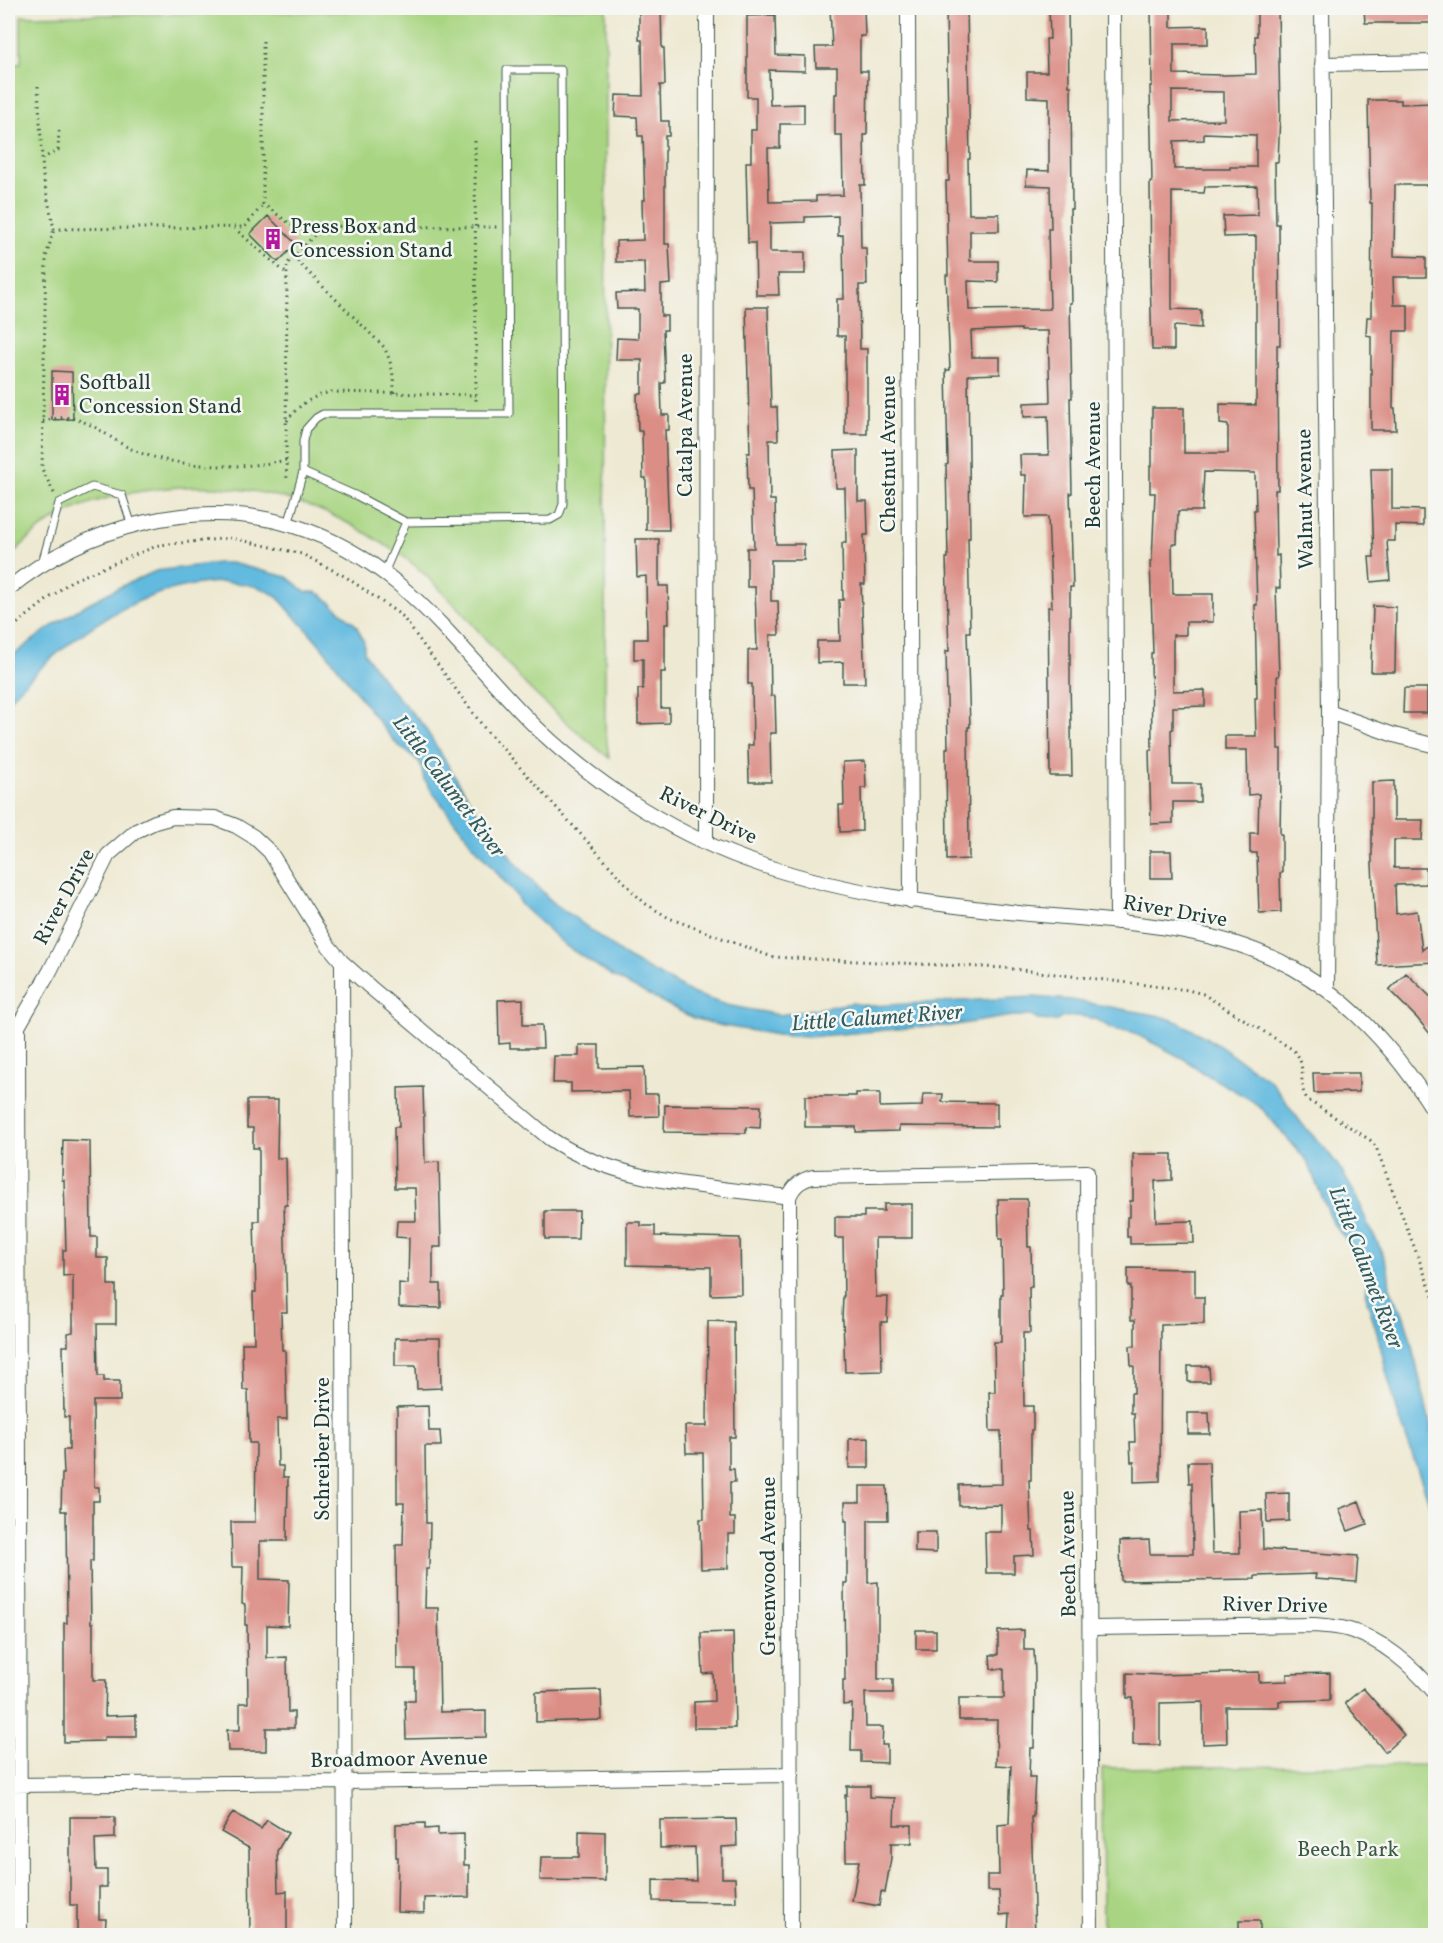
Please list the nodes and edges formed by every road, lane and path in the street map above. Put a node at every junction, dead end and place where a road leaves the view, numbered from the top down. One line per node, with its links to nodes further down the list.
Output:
1 (707, 8): 37 (street, Catalpa Avenue)
2 (908, 8): 38 (street, Chestnut Avenue)
3 (1113, 8): 39 (street, Beech Avenue)
4 (1322, 8): 7 (street, Walnut Avenue)
5 (264, 41): 12 (path)
6 (1436, 62): 7 (street)
7 (1322, 64): 35 (street, Walnut Avenue)
8 (38, 86): 11 (path)
9 (58, 129): 11 (path)
10 (476, 141): 14 (path)
11 (42, 159): 17 (path)
12 (264, 204): 13 (path); 15 (path)
13 (322, 226): 14 (path); 18 (path)
14 (477, 226): 16 (path); 21 (path)
15 (234, 227): 17 (path); 19 (path)
16 (499, 227)
17 (54, 229): 23 (path)
18 (293, 257): 19 (path); 20 (path)
19 (287, 274): 24 (path)
20 (394, 394): 21 (path); 24 (path)
21 (476, 395): 22 (path)
22 (476, 405)
23 (43, 421): 25 (path); 28 (path)
24 (286, 422): 25 (path)
25 (286, 460): 27 (path)
26 (303, 472): 29 (lane); 29 (lane); 30 (lane)
27 (287, 489)
28 (59, 503): 31 (lane); 32 (lane)
29 (406, 522): 33 (lane)
30 (288, 525): 31 (street, River Drive); 33 (street, River Drive)
31 (132, 526): 32 (street, River Drive)
32 (42, 564): 34 (street, River Drive)
33 (384, 573): 37 (street, River Drive)
34 (8, 589)
35 (1329, 712): 36 (street); 41 (street, Walnut Avenue)
36 (1436, 746)
37 (706, 842): 38 (street, River Drive)
38 (911, 901): 39 (street, River Drive)
39 (1117, 922): 41 (street, River Drive)
40 (342, 962): 42 (street, River Drive); 45 (street, River Drive); 49 (street, Schreiber Drive)
41 (1327, 990): 44 (street, River Drive)
42 (18, 1029): 43 (street, River Drive); 50 (street)
43 (8, 1044)
44 (1436, 1114)
45 (789, 1197): 46 (street, Beech Avenue); 48 (street, Greenwood Avenue)
46 (1091, 1628): 47 (street, River Drive); 54 (street, Beech Avenue)
47 (1436, 1694)
48 (791, 1775): 49 (street, Broadmoor Avenue); 53 (street, Greenwood Avenue)
49 (345, 1782): 50 (street, Broadmoor Avenue); 52 (street, Schreiber Drive)
50 (14, 1785): 51 (street)
51 (20, 1935)
52 (345, 1935)
53 (791, 1935)
54 (1091, 1935)

